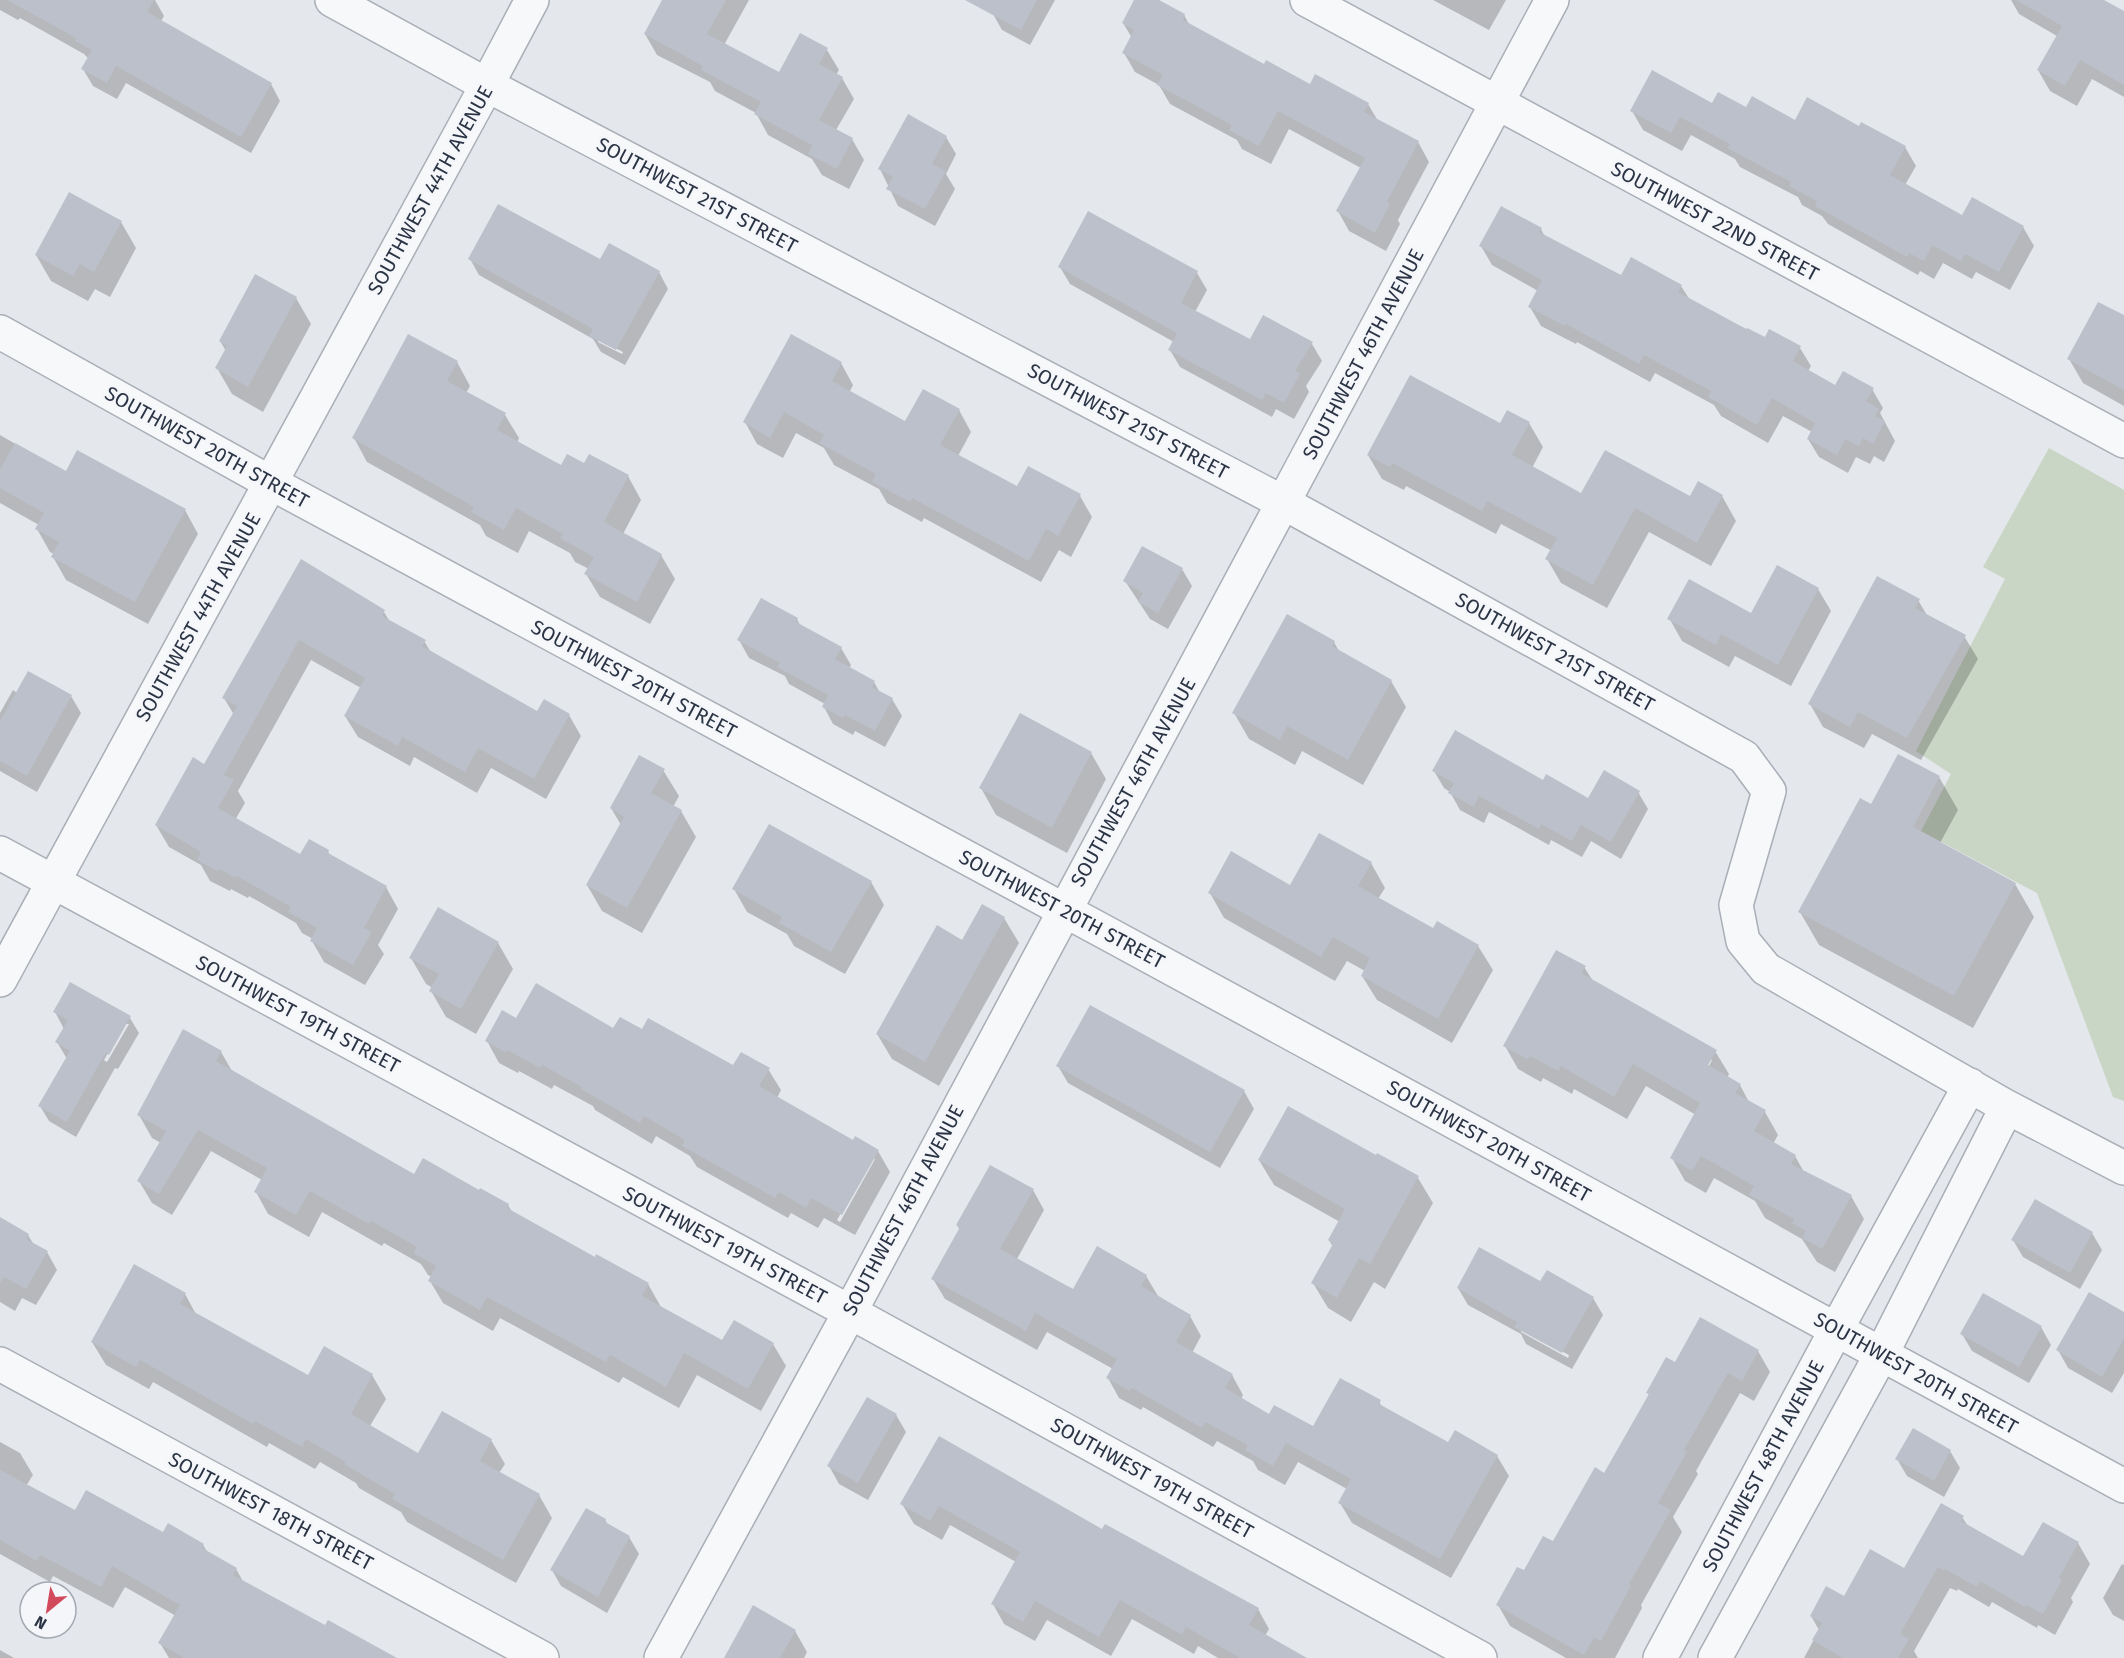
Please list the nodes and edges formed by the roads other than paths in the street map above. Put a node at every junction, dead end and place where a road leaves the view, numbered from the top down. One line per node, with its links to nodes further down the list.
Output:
1 (332, 0): 5 (street, SOUTHWEST 21ST STREET)
2 (532, 0): 5 (street, SOUTHWEST 44TH AVENUE)
3 (1307, 0): 6 (street, SOUTHWEST 22ND STREET)
4 (1552, 0): 6 (street, SOUTHWEST 46TH AVENUE)
5 (487, 85): 9 (street, SOUTHWEST 44TH AVENUE); 10 (street, SOUTHWEST 21ST STREET)
6 (1496, 102): 8 (street, SOUTHWEST 22ND STREET); 10 (street, SOUTHWEST 46TH AVENUE)
7 (0, 332): 9 (street, SOUTHWEST 20TH STREET)
8 (2124, 441)
9 (271, 483): 12 (street, SOUTHWEST 44TH AVENUE); 13 (street, SOUTHWEST 20TH STREET)
10 (1284, 503): 13 (street, SOUTHWEST 46TH AVENUE); 15 (street, SOUTHWEST 21ST STREET)
11 (0, 853): 12 (street, SOUTHWEST 19TH STREET)
12 (54, 882): 14 (street, SOUTHWEST 44TH AVENUE); 18 (street, SOUTHWEST 19TH STREET)
13 (1063, 910): 18 (street, SOUTHWEST 46TH AVENUE); 19 (street, SOUTHWEST 20TH STREET)
14 (0, 980)
15 (1970, 1085): 16 (street); 19 (street, SOUTHWEST 48TH AVENUE)
16 (2007, 1107): 17 (street); 20 (street)
17 (2124, 1168)
18 (850, 1312): 24 (street, SOUTHWEST 46TH AVENUE); 25 (street, SOUTHWEST 19TH STREET)
19 (1836, 1330): 20 (street, SOUTHWEST 20TH STREET); 26 (street, SOUTHWEST 48TH AVENUE)
20 (1881, 1355): 22 (street, SOUTHWEST 20TH STREET); 27 (street)
21 (0, 1364): 23 (street, SOUTHWEST 18TH STREET)
22 (2124, 1486)
23 (543, 1658)
24 (661, 1658)
25 (1480, 1658)
26 (1660, 1658)
27 (1715, 1658)

